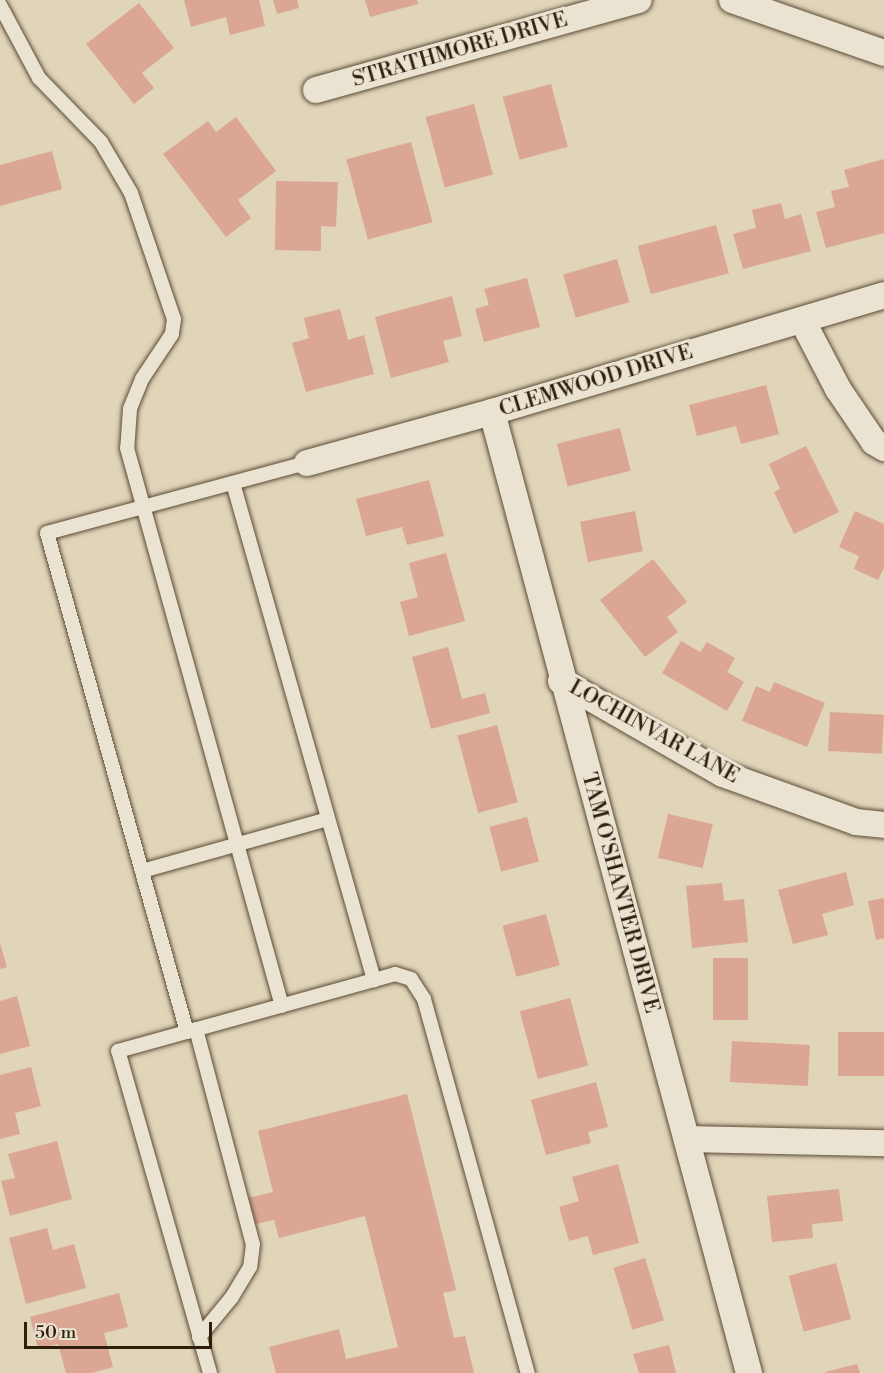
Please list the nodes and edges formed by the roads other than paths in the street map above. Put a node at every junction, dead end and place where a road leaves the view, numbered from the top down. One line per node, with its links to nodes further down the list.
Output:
1 (639, 0): 5 (street, STRATHMORE DRIVE)
2 (732, 0): 4 (street)
3 (0, 5): 12 (lane)
4 (884, 53)
5 (315, 90)
6 (884, 295): 7 (street, CLEMWOOD DRIVE)
7 (802, 320): 8 (street, CLEMWOOD DRIVE); 9 (street)
8 (492, 412): 10 (street, CLEMWOOD DRIVE); 13 (street, TAM O'SHANTER DRIVE)
9 (884, 448)
10 (307, 463): 11 (lane)
11 (233, 483): 12 (lane); 14 (lane)
12 (141, 508): 16 (lane); 17 (lane)
13 (561, 681): 15 (street, LOCHINVAR LANE); 21 (street, TAM O'SHANTER DRIVE)
14 (328, 819): 16 (lane); 18 (lane)
15 (884, 825)
16 (236, 844): 17 (lane); 19 (lane)
17 (142, 871): 20 (lane)
18 (374, 980): 19 (lane); 25 (lane)
19 (282, 1006): 20 (lane)
20 (191, 1031): 23 (lane); 23 (lane)
21 (687, 1139): 22 (street); 26 (street, TAM O'SHANTER DRIVE)
22 (884, 1143)
23 (199, 1337): 24 (lane)
24 (210, 1373)
25 (528, 1373)
26 (749, 1373)

